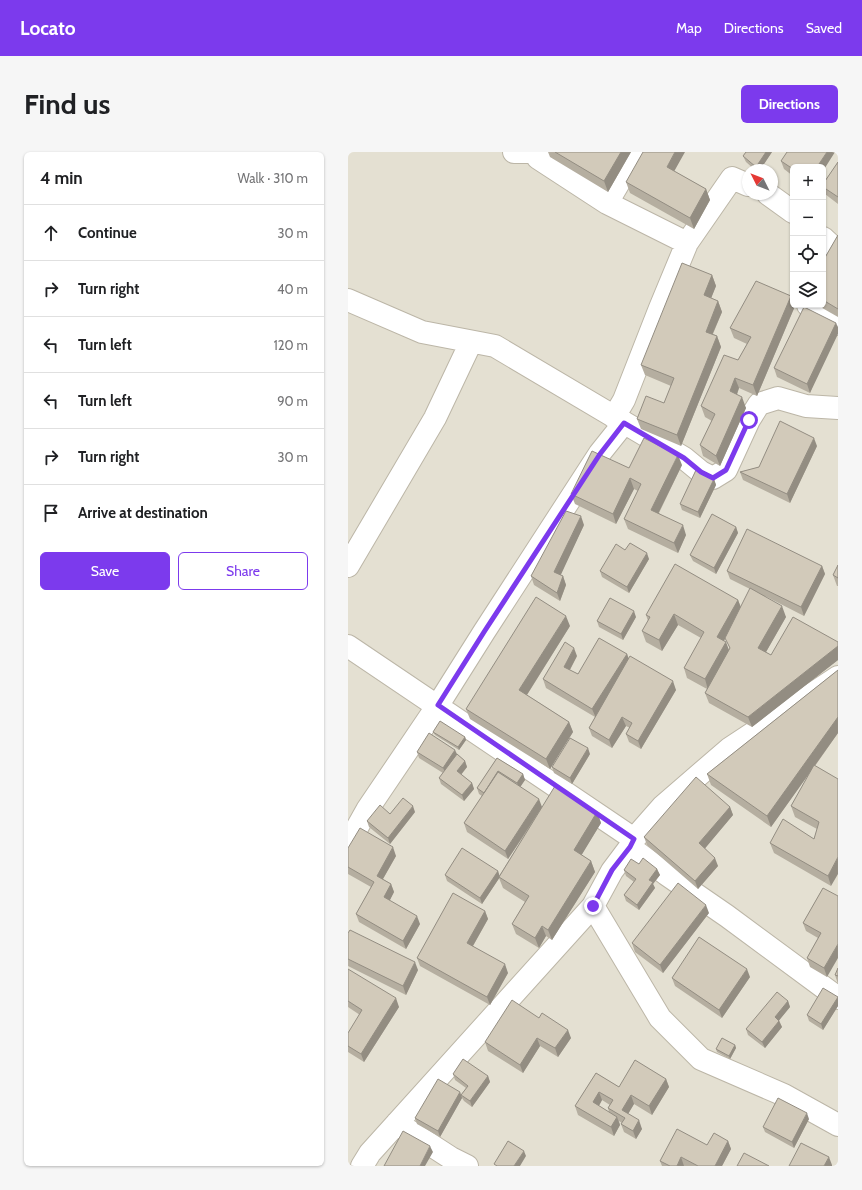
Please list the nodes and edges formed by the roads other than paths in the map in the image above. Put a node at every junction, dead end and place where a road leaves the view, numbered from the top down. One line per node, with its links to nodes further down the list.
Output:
1 (514, 152): 3 (street)
2 (637, 152): 6 (street)
3 (533, 154): 6 (street)
4 (742, 182): 9 (street)
5 (776, 200): 7 (street)
6 (607, 203): 9 (street)
7 (790, 210)
8 (826, 241): 10 (street)
9 (687, 244): 16 (street)
10 (826, 264)
11 (348, 300): 14 (street)
12 (813, 308): 13 (street)
13 (838, 324)
14 (471, 342): 16 (street); 17 (street)
15 (838, 408): 16 (street)
16 (619, 420): 20 (street)
17 (351, 554)
18 (348, 646): 20 (street)
19 (838, 677): 21 (street)
20 (438, 705): 21 (street); 22 (street)
21 (632, 843): 23 (street); 24 (street)
22 (348, 844)
23 (593, 906): 25 (street); 26 (street)
24 (838, 998)
25 (397, 1123): 27 (street); 28 (street)
26 (838, 1125)
27 (362, 1166)
28 (467, 1166)

